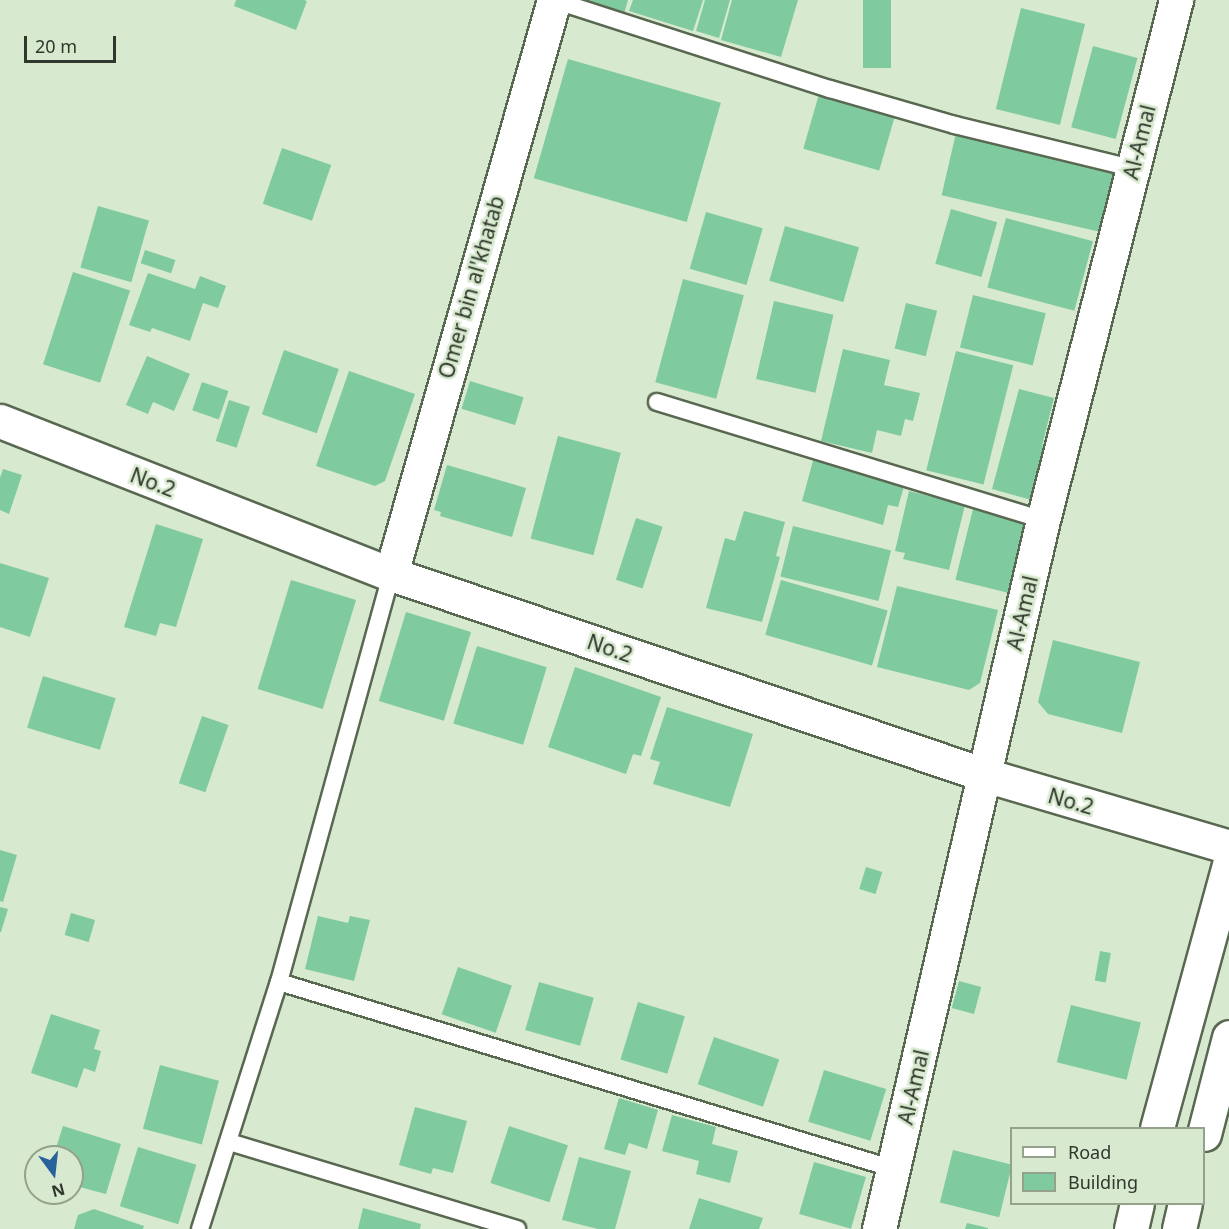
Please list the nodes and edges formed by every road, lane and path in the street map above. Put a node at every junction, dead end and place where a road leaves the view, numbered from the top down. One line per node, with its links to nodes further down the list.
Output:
1 (554, 0): 3 (lane); 7 (street, Omer bin al'khatab)
2 (1176, 0): 3 (street, Al-Amal)
3 (1132, 168): 6 (street, Al-Amal)
4 (657, 402): 6 (lane)
5 (0, 421): 7 (street, No.2)
6 (1043, 520): 8 (street, Al-Amal)
7 (391, 574): 8 (street, No.2); 11 (lane)
8 (985, 776): 9 (street, No.2); 16 (street, Al-Amal)
9 (1229, 847)
10 (1229, 864): 13 (street)
11 (279, 982): 15 (lane); 16 (lane)
12 (1229, 1037): 14 (street)
13 (1157, 1127)
14 (1205, 1127)
15 (229, 1142): 19 (lane); 20 (lane)
16 (894, 1169): 21 (street, Al-Amal)
17 (1137, 1205): 22 (street)
18 (1185, 1205): 23 (street)
19 (200, 1229)
20 (517, 1229)
21 (879, 1229)
22 (1131, 1229)
23 (1179, 1229)

